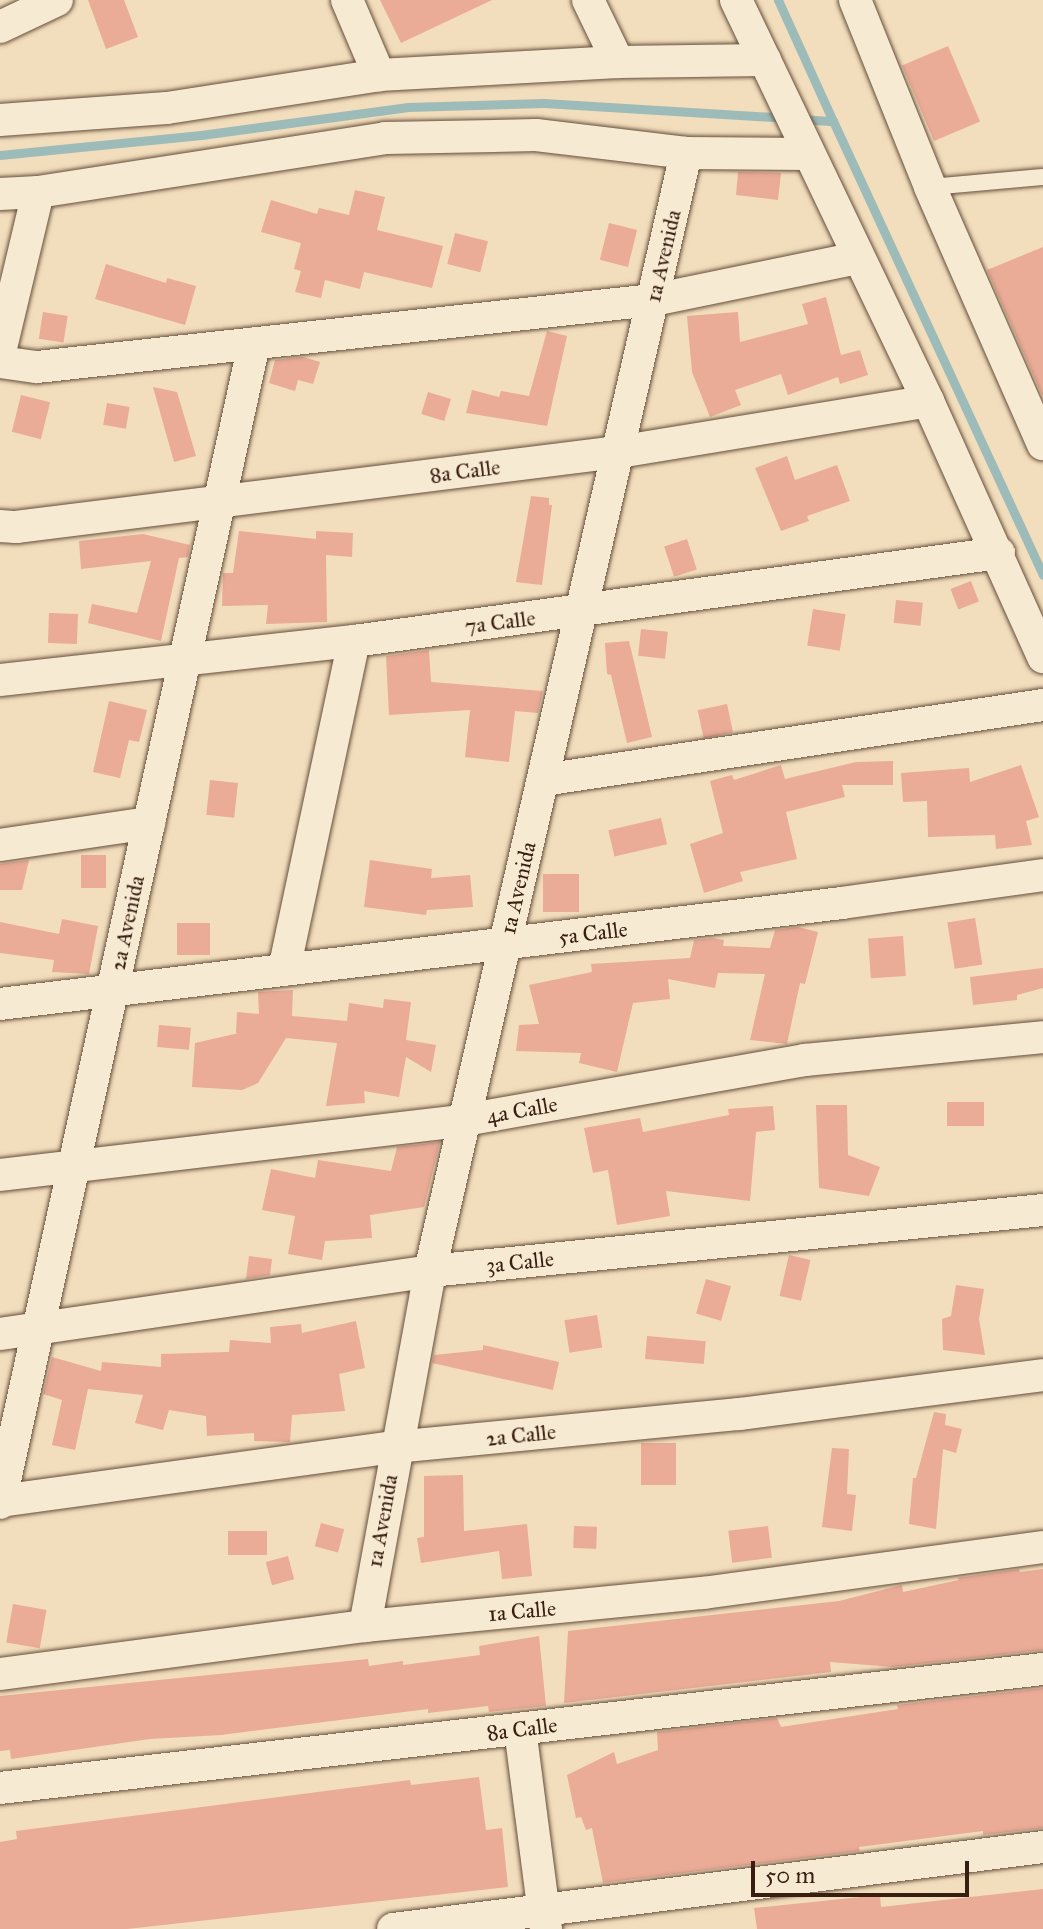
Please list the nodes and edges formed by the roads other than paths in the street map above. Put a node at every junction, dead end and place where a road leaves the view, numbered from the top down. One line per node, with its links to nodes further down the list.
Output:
1 (57, 0): 6 (street)
2 (347, 0): 9 (street)
3 (588, 0): 8 (street)
4 (736, 0): 7 (street)
5 (855, 0): 14 (street)
6 (0, 27)
7 (765, 60): 8 (street); 11 (street)
8 (618, 62): 9 (street)
9 (379, 75): 10 (street)
10 (0, 120)
11 (804, 144): 12 (street); 17 (street)
12 (686, 153): 15 (street); 18 (street, 1a Avenida)
13 (1043, 177): 14 (lane)
14 (930, 187): 23 (street)
15 (38, 192): 16 (street); 20 (street)
16 (0, 194)
17 (858, 258): 18 (street); 22 (street)
18 (653, 300): 19 (street); 24 (street, 1a Avenida)
19 (254, 344): 21 (street); 25 (street, 2a Avenida)
20 (0, 352)
21 (0, 362)
22 (928, 401): 24 (street, 8a Calle); 27 (street)
23 (1043, 444)
24 (618, 452): 25 (street, 8a Calle); 28 (street, 1a Avenida)
25 (220, 502): 26 (street, 8a Calle); 31 (street, 2a Avenida)
26 (0, 526)
27 (999, 553): 28 (street, 7a Calle); 30 (street)
28 (581, 612): 29 (street, 7a Calle); 34 (street, 1a Avenida)
29 (354, 641): 31 (street, 7a Calle); 39 (street)
30 (1043, 657)
31 (186, 658): 32 (street, 7a Calle); 35 (street, 2a Avenida)
32 (0, 680)
33 (1043, 705): 34 (street)
34 (543, 780): 38 (street, 1a Avenida)
35 (149, 823): 36 (street); 40 (street, 2a Avenida)
36 (0, 845)
37 (1043, 875): 38 (street, 5a Calle)
38 (506, 944): 39 (street, 5a Calle); 43 (street, 1a Avenida)
39 (284, 970): 40 (street, 5a Calle)
40 (112, 991): 41 (street, 5a Calle); 44 (street, 2a Avenida)
41 (0, 1004)
42 (1043, 1037): 43 (street, 4a Calle)
43 (465, 1120): 44 (street, 4a Calle); 47 (street, 1a Avenida)
44 (74, 1166): 45 (street, 4a Calle); 48 (street, 2a Avenida)
45 (0, 1175)
46 (1043, 1210): 47 (street, 3a Calle)
47 (430, 1271): 48 (street, 3a Calle); 51 (street, 1a Avenida)
48 (38, 1330): 49 (street, 3a Calle); 52 (street, 2a Avenida)
49 (0, 1334)
50 (1043, 1375): 51 (street, 2a Calle)
51 (395, 1447): 52 (street, 2a Calle); 54 (street, 1a Avenida)
52 (0, 1501)
53 (1043, 1547): 54 (street, 1a Calle)
54 (365, 1626): 56 (street, 1a Calle)
55 (1043, 1669): 57 (street, 8a Calle)
56 (0, 1674)
57 (520, 1729): 58 (street, 8a Calle); 60 (street)
58 (0, 1788)
59 (1043, 1847): 60 (street)
60 (545, 1919): 61 (street)
61 (393, 1929)

